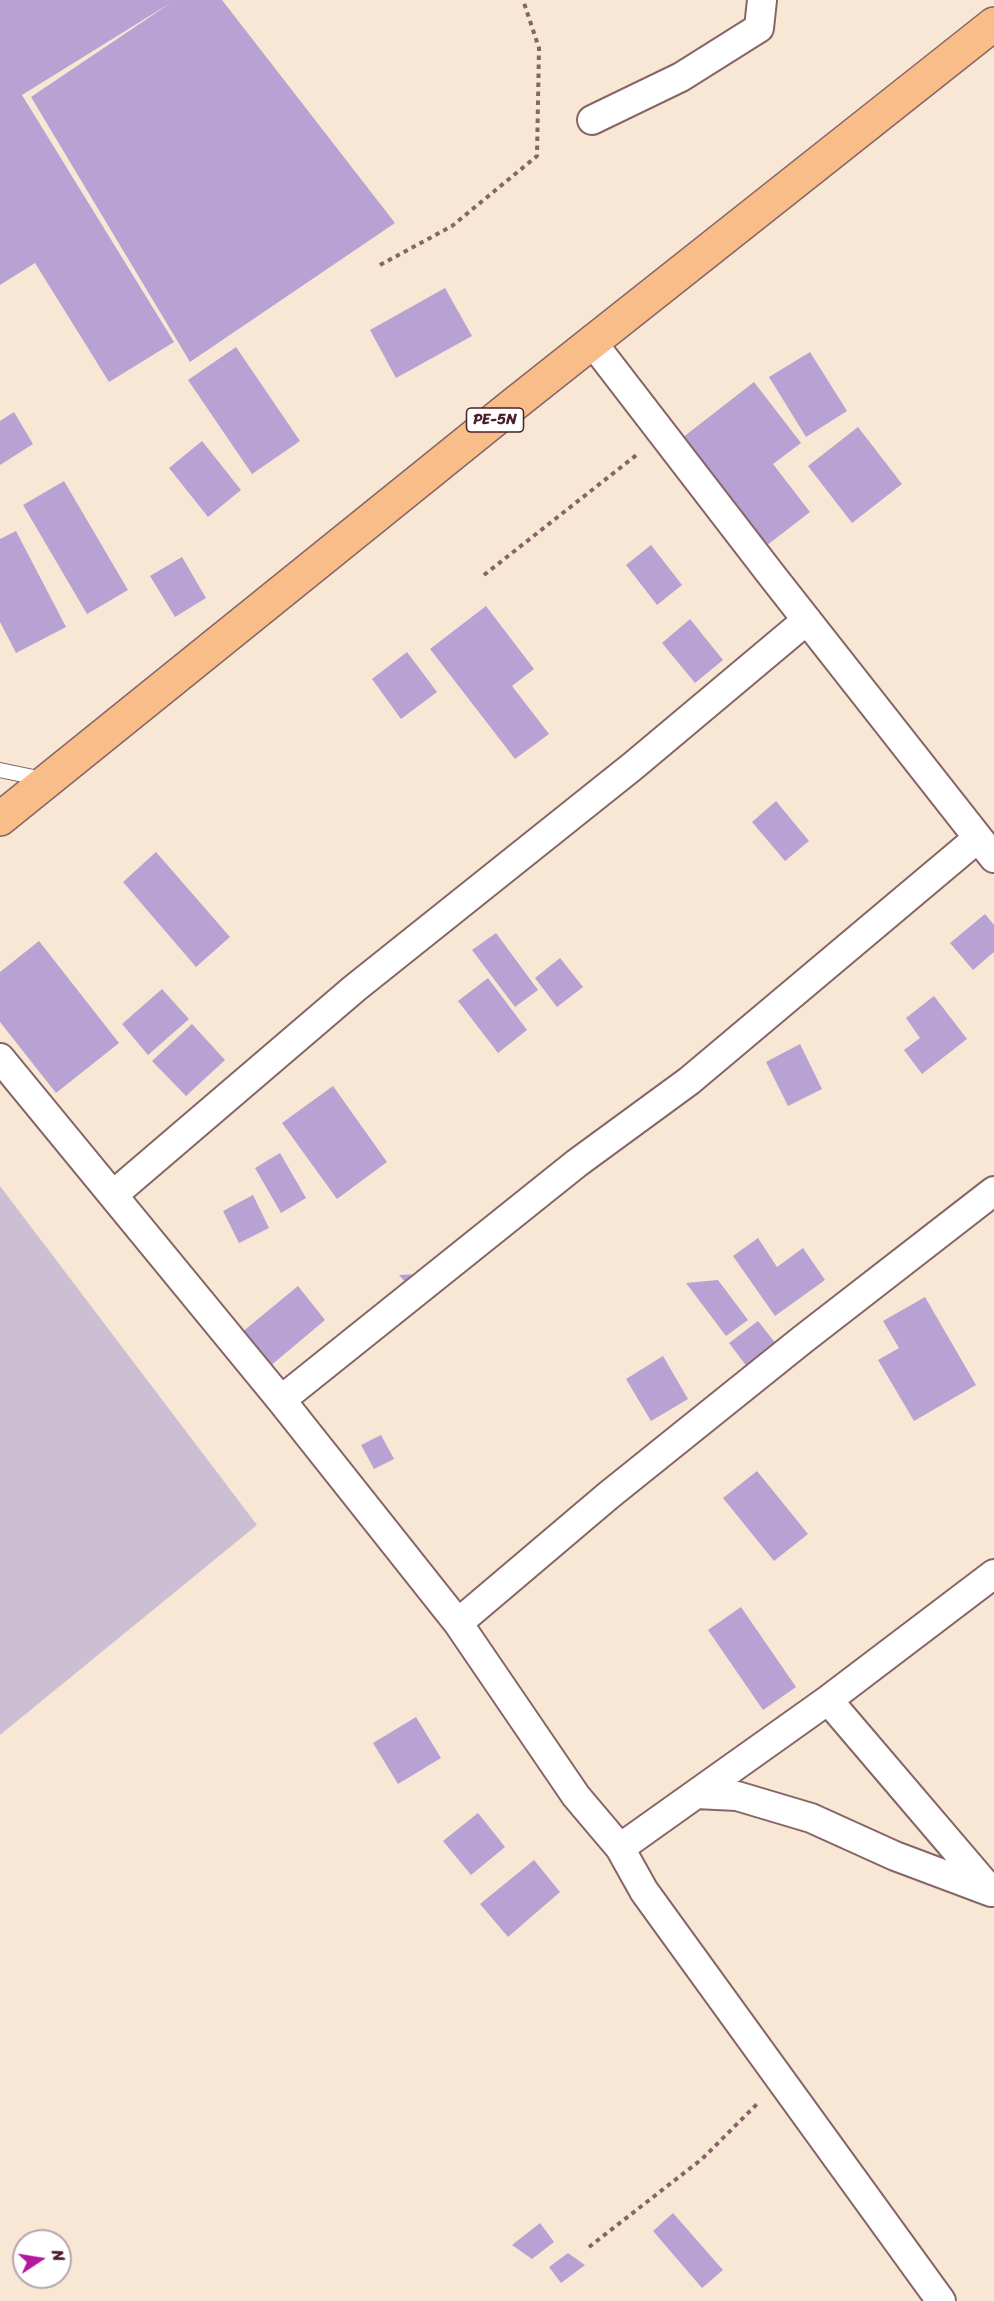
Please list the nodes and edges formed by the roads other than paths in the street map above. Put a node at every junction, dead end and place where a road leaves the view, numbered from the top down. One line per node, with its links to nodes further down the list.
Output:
1 (762, 0): 3 (street)
2 (994, 24): 4 (highway, PE-5N)
3 (592, 120)
4 (592, 342): 5 (street); 7 (highway, PE-5N)
5 (807, 620): 9 (street); 12 (street)
6 (0, 770): 7 (lane)
7 (48, 781): 8 (highway, PE-5N)
8 (0, 819)
9 (986, 848): 13 (street)
10 (0, 1058): 12 (street)
11 (994, 1191): 15 (street)
12 (113, 1195): 13 (street)
13 (281, 1400): 15 (street)
14 (994, 1574): 16 (street)
15 (458, 1623): 18 (street)
16 (828, 1700): 17 (street); 19 (street)
17 (696, 1794): 18 (street); 19 (street)
18 (620, 1848): 20 (street)
19 (993, 1892)
20 (941, 2301)

